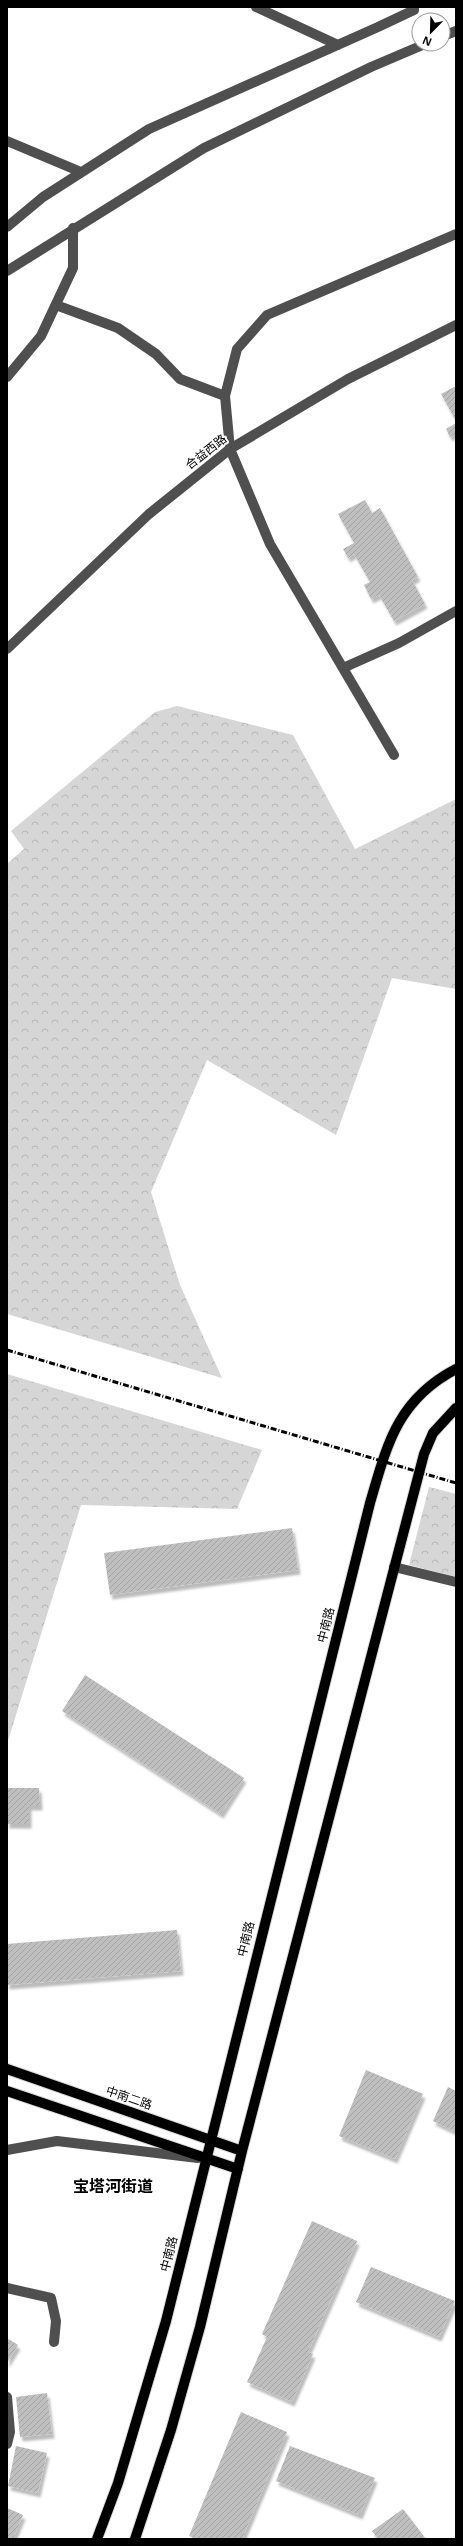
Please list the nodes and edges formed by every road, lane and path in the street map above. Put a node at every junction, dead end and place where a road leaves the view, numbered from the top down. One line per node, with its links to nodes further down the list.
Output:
1 (256, 7): 3 (street)
2 (414, 7): 3 (street)
3 (338, 45): 6 (street)
4 (411, 50): 8 (street)
5 (7, 141): 6 (street)
6 (81, 172): 7 (street)
7 (7, 227)
8 (72, 228): 10 (street); 11 (street)
9 (456, 234): 14 (street)
10 (7, 271)
11 (56, 305): 13 (street); 14 (street)
12 (456, 325): 15 (street, 合益西路)
13 (7, 376)
14 (225, 396): 15 (street)
15 (230, 449): 17 (street, 合益西路); 18 (street)
16 (456, 610): 18 (street)
17 (7, 649)
18 (343, 668): 19 (street)
19 (394, 755)
20 (456, 1369): 26 (main road, 中南路)
21 (456, 1408): 22 (main road)
22 (394, 1567): 23 (street); 28 (main road)
23 (456, 1582)
24 (7, 2069): 26 (main road, 中南二路)
25 (7, 2091): 29 (main road)
26 (209, 2140): 28 (main road, 中南二路); 29 (main road, 中南路)
27 (7, 2150): 29 (street)
28 (242, 2151): 30 (main road)
29 (206, 2159): 30 (main road); 35 (main road, 中南路)
30 (238, 2169): 36 (main road)
31 (7, 2288): 32 (street)
32 (54, 2342)
33 (7, 2397): 34 (street)
34 (7, 2444)
35 (97, 2539)
36 (135, 2539)

